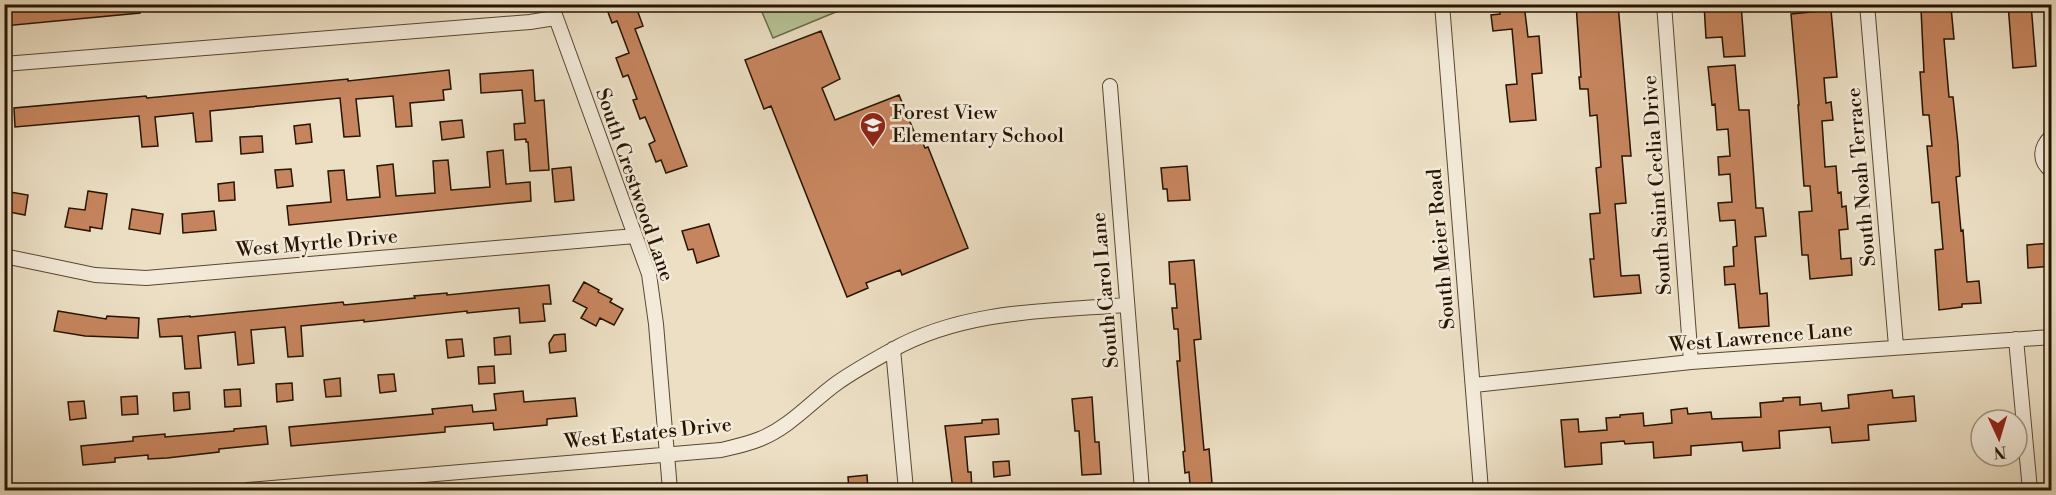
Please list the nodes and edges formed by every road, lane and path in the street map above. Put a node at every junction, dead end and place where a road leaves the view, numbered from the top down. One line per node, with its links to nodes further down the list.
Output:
1 (1442, 4): 17 (street, South Meier Road)
2 (1664, 4): 16 (street, South Saint Ceclia Drive)
3 (1867, 4): 14 (street, South Noah Terrace)
4 (553, 11): 5 (street); 9 (street, South Crestwood Lane)
5 (4, 64)
6 (1110, 86): 11 (street, South Carol Lane)
7 (2052, 136): 8 (street)
8 (2052, 171)
9 (635, 236): 10 (street, West Myrtle Drive); 18 (street, South Crestwood Lane)
10 (4, 256)
11 (1126, 305): 15 (street, West Estates Drive); 22 (street, South Carol Lane)
12 (2052, 337): 13 (street, West Lawrence Lane)
13 (2016, 339): 14 (street, West Lawrence Lane); 24 (street)
14 (1896, 346): 16 (street, West Lawrence Lane)
15 (893, 349): 18 (street, West Estates Drive); 21 (street)
16 (1691, 362): 17 (street, West Lawrence Lane)
17 (1474, 385): 23 (street, South Meier Road)
18 (667, 453): 19 (street, West Estates Drive); 20 (street, South Crestwood Lane)
19 (248, 490)
20 (670, 490)
21 (906, 490)
22 (1142, 490)
23 (1481, 490)
24 (2030, 490)

